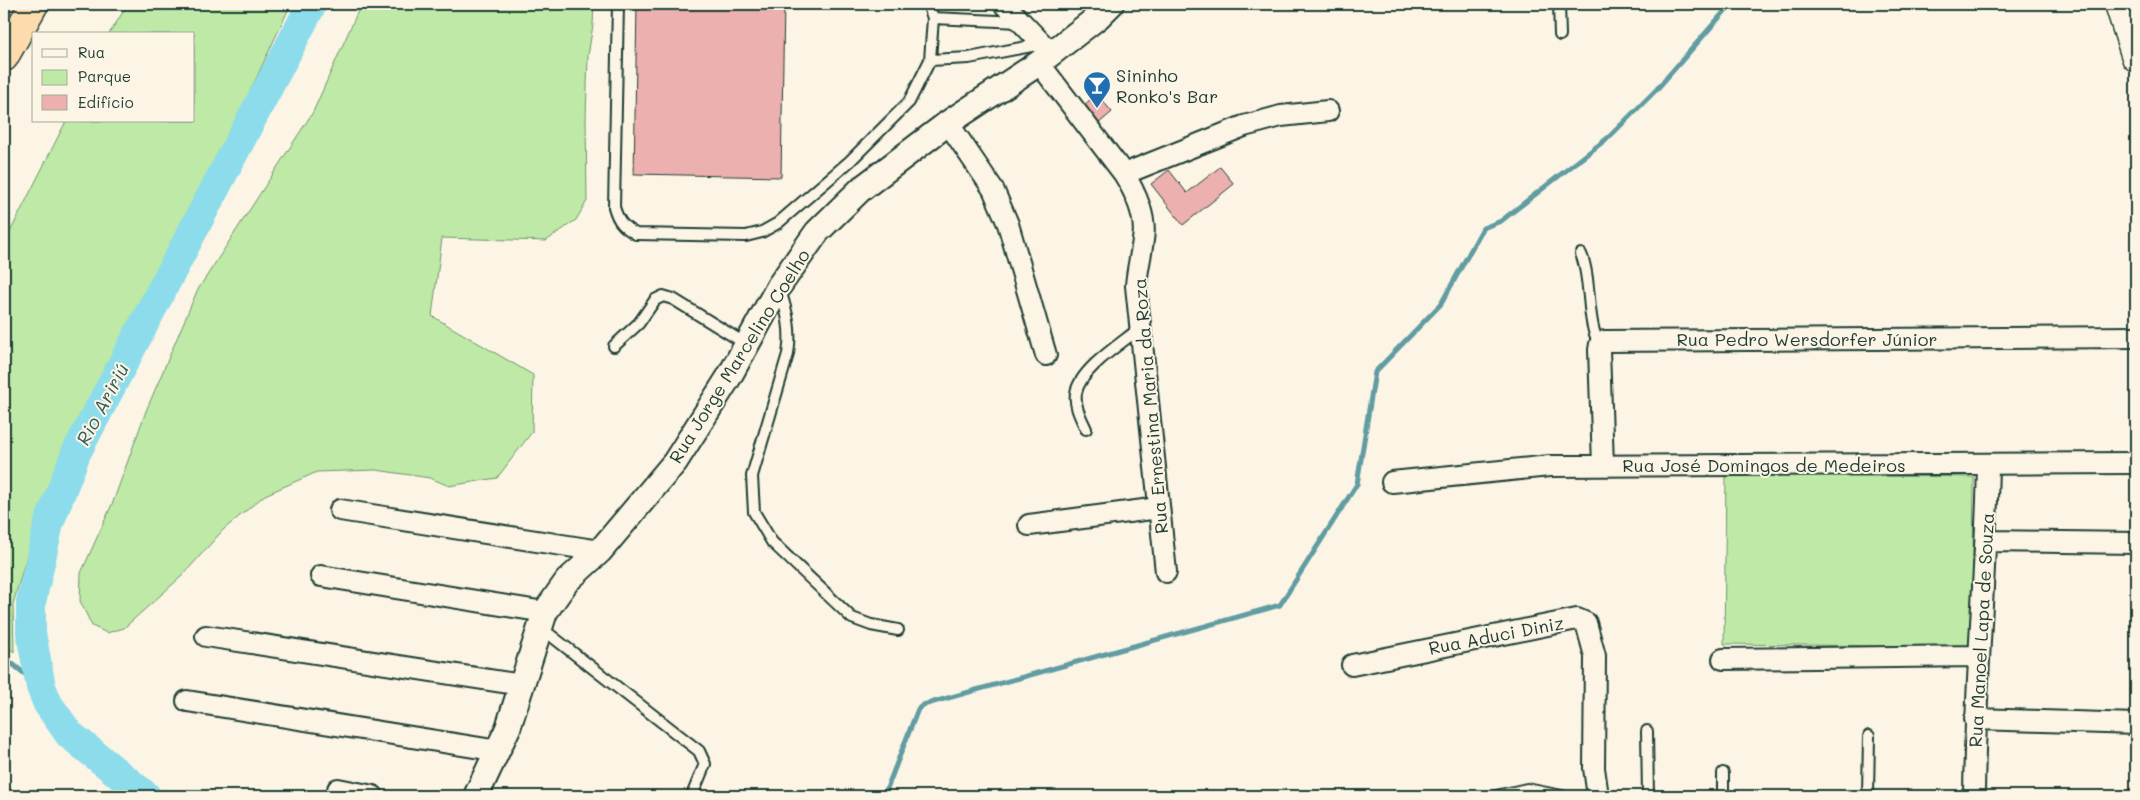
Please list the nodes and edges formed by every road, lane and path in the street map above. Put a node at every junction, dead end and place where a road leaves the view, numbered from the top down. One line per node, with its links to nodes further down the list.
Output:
1 (34, 4): 12 (highway)
2 (618, 4): 14 (lane)
3 (928, 4): 8 (lane)
4 (1004, 4): 9 (street, Rua Ernestina Maria da Roza)
5 (1111, 4): 11 (street, Rua Jorge Marcelino Coelho)
6 (1559, 4): 10 (lane)
7 (2119, 4): 13 (main road)
8 (933, 18): 9 (lane); 14 (lane)
9 (1021, 22): 11 (street, Rua Ernestina Maria da Roza)
10 (1560, 34)
11 (1044, 54): 14 (lane); 16 (street, Rua Jorge Marcelino Coelho); 17 (street, Rua Ernestina Maria da Roza)
12 (4, 57)
13 (2136, 57)
14 (930, 60)
15 (1328, 112): 17 (street)
16 (948, 123): 19 (street, Rua Jorge Marcelino Coelho); 25 (street)
17 (1124, 174): 20 (street, Rua Ernestina Maria da Roza)
18 (1581, 254): 23 (lane)
19 (780, 286): 22 (street, Rua Jorge Marcelino Coelho); 40 (lane)
20 (1140, 328): 26 (lane); 31 (street, Rua Ernestina Maria da Roza)
21 (2136, 337): 23 (street, Rua Pedro Wersdorfer Júnior)
22 (746, 344): 24 (lane); 36 (street, Rua Jorge Marcelino Coelho)
23 (1600, 344): 29 (street)
24 (614, 346)
25 (1046, 356)
26 (1086, 429)
27 (2136, 463): 28 (street, Rua José Domingos de Medeiros)
28 (1988, 464): 29 (street, Rua José Domingos de Medeiros); 34 (street, Rua Manoel Lapa de Souza)
29 (1603, 465): 30 (street, Rua José Domingos de Medeiros)
30 (1392, 482)
31 (1159, 508): 33 (street); 37 (street, Rua Ernestina Maria da Roza)
32 (340, 510): 36 (street)
33 (1029, 525)
34 (1987, 541): 35 (street); 42 (street, Rua Manoel Lapa de Souza)
35 (2136, 543)
36 (600, 550): 39 (street, Rua Jorge Marcelino Coelho)
37 (1166, 572)
38 (321, 576): 39 (street)
39 (542, 620): 45 (street, Rua Jorge Marcelino Coelho); 54 (lane)
40 (898, 630)
41 (206, 636): 45 (street)
42 (1978, 656): 43 (street); 47 (street, Rua Manoel Lapa de Souza)
43 (1723, 659)
44 (1352, 665): 59 (street, Rua Aduci Diniz)
45 (522, 686): 51 (street, Rua Jorge Marcelino Coelho)
46 (187, 701): 51 (street)
47 (1975, 719): 48 (street); 63 (street, Rua Manoel Lapa de Souza)
48 (2136, 724)
49 (1647, 731): 60 (lane)
50 (1869, 736): 62 (lane)
51 (499, 752): 56 (street, Rua Jorge Marcelino Coelho)
52 (1723, 773): 61 (lane)
53 (338, 789): 55 (street)
54 (693, 793)
55 (373, 796)
56 (476, 796)
57 (1496, 796): 58 (lane)
58 (1562, 796)
59 (1598, 796)
60 (1648, 796)
61 (1723, 796)
62 (1868, 796)
63 (1974, 796)

